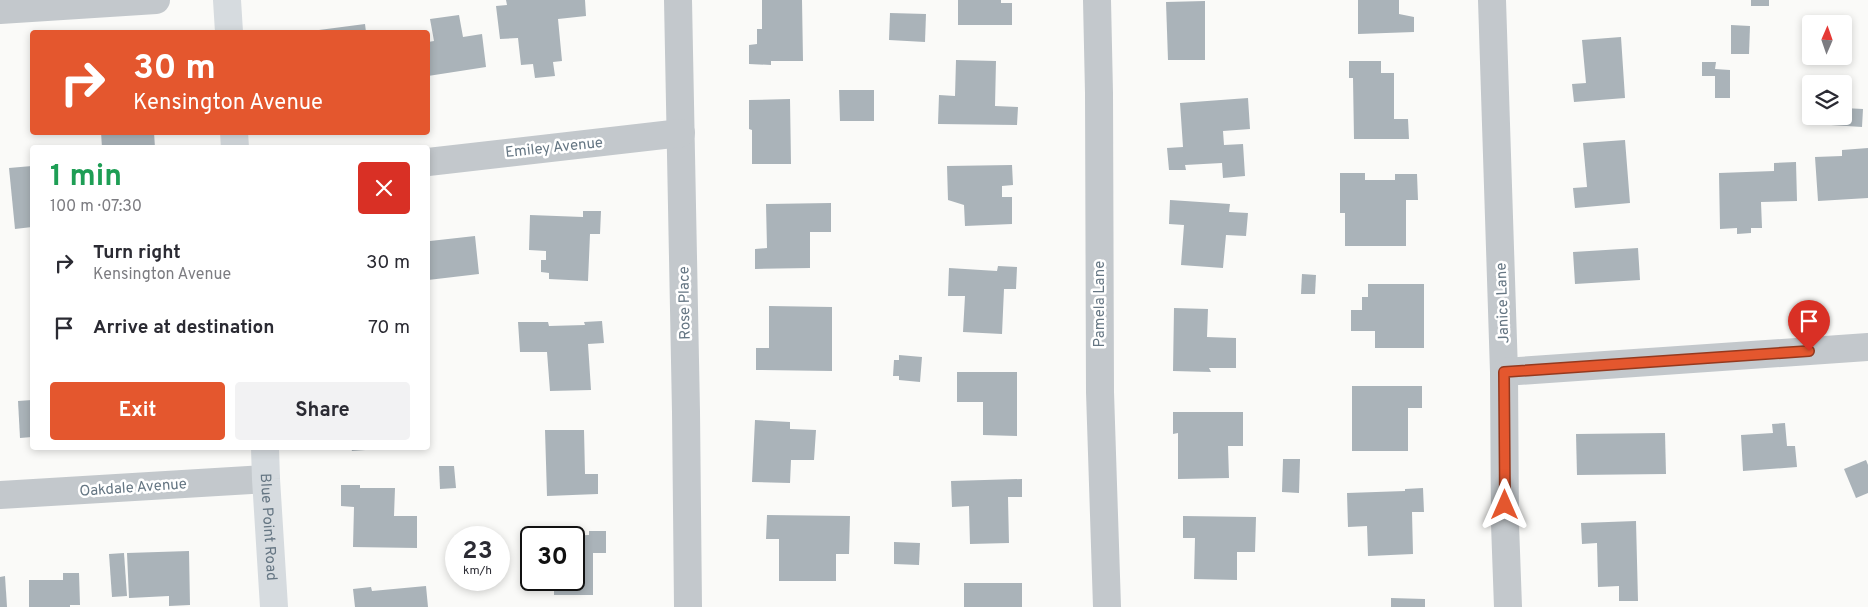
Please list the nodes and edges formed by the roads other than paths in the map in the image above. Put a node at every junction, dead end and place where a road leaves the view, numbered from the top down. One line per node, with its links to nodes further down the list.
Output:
1 (156, 0): 6 (street)
2 (227, 0): 7 (street)
3 (678, 0): 8 (street, Rose Place)
4 (1096, 0): 17 (street, Pamela Lane)
5 (1492, 0): 11 (street, Janice Lane)
6 (0, 10)
7 (228, 30)
8 (681, 133): 9 (street, Emiley Avenue); 16 (street, Rose Place)
9 (430, 162)
10 (1868, 347): 11 (street)
11 (1504, 372): 18 (street, Janice Lane)
12 (265, 450): 13 (street, Blue Point Road)
13 (266, 479): 14 (street, Oakdale Avenue); 15 (street, Blue Point Road)
14 (0, 495)
15 (274, 607)
16 (688, 607)
17 (1107, 607)
18 (1508, 607)

